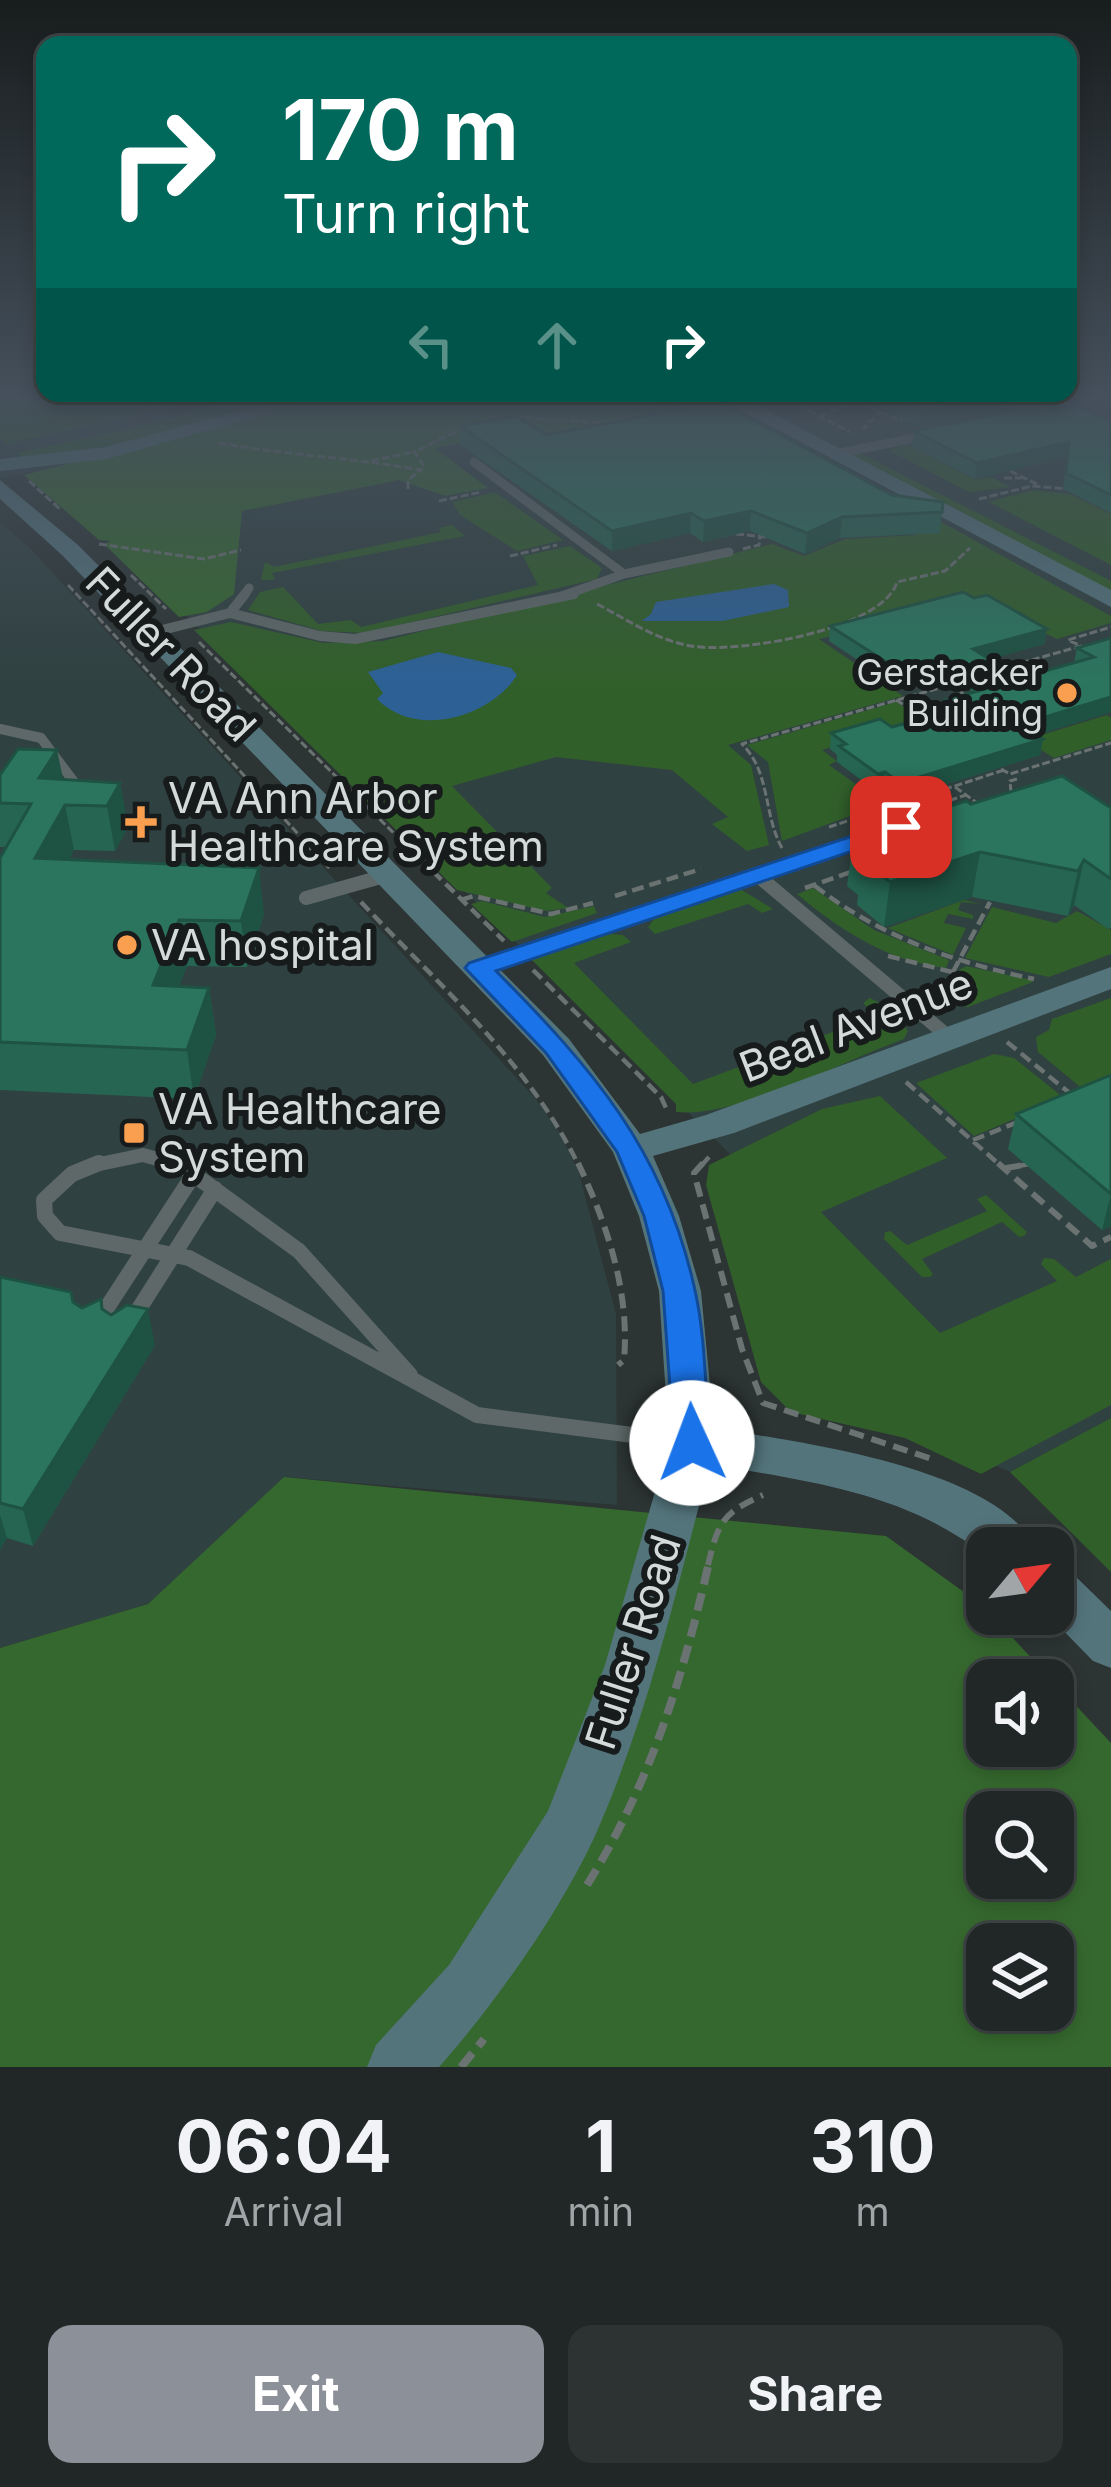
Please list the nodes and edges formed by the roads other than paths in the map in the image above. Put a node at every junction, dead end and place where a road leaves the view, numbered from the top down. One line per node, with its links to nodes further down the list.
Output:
1 (5, 491): 11 (street, Fuller Road)
2 (513, 491): 6 (lane)
3 (905, 491): 9 (street)
4 (951, 491): 7 (street)
5 (729, 552): 6 (lane)
6 (623, 574): 10 (lane)
7 (1111, 576)
8 (249, 588): 10 (lane)
9 (1111, 601)
10 (230, 614): 11 (lane)
11 (150, 633): 16 (street, Fuller Road)
12 (0, 729): 13 (lane)
13 (80, 790)
14 (875, 836): 15 (lane)
15 (756, 874): 18 (lane); 20 (lane)
16 (388, 875): 17 (lane); 18 (street, Fuller Road)
17 (306, 898)
18 (478, 968): 21 (street, Fuller Road)
19 (1096, 982): 20 (street, Beal Avenue)
20 (939, 1029): 21 (street, Beal Avenue)
21 (631, 1149): 29 (street, Fuller Road)
22 (194, 1174): 23 (lane); 24 (lane); 24 (lane)
23 (215, 1189): 25 (lane); 28 (lane)
24 (145, 1247): 25 (lane); 26 (lane)
25 (173, 1253): 27 (lane); 28 (lane)
26 (92, 1331)
27 (121, 1338)
28 (410, 1375): 29 (lane)
29 (692, 1443): 30 (street); 33 (street, Fuller Road)
30 (982, 1527)
31 (1074, 1608): 32 (street)
32 (1111, 1645)
33 (398, 2067)

